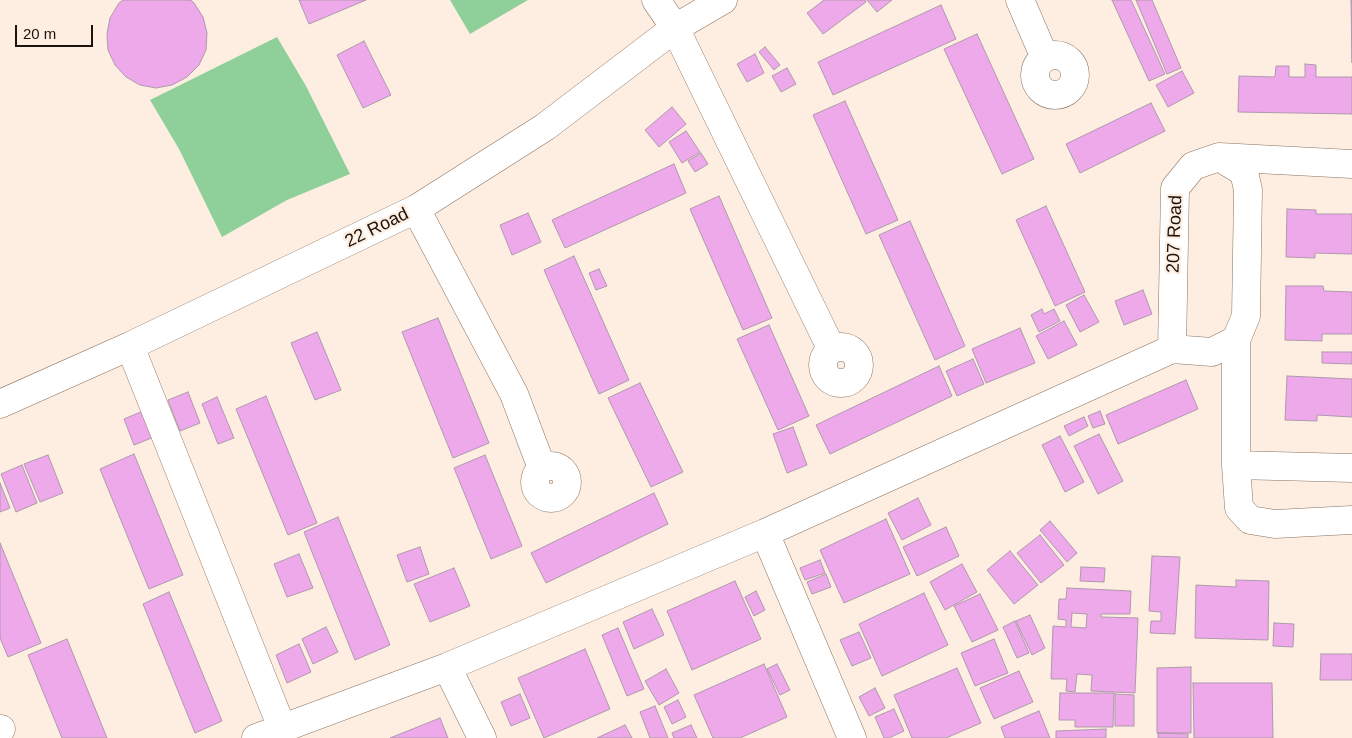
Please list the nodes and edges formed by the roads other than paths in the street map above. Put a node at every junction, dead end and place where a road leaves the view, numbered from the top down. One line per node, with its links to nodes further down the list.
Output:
1 (656, 0): 4 (street)
2 (723, 0): 4 (street, 22 Road)
3 (1020, 0): 5 (street)
4 (686, 14): 8 (street, 22 Road); 11 (street)
5 (1045, 58)
6 (1219, 157): 7 (street, 207 Road); 9 (street); 12 (street, 207 Road)
7 (1352, 164)
8 (416, 209): 10 (street, 22 Road); 15 (street)
9 (1236, 340): 12 (street); 14 (street)
10 (130, 346): 13 (street, 22 Road); 20 (street)
11 (831, 348)
12 (1172, 349): 18 (street)
13 (0, 404)
14 (1236, 465): 16 (street); 17 (street)
15 (542, 468)
16 (1352, 468)
17 (1352, 520)
18 (766, 532): 19 (street); 23 (street)
19 (447, 666): 20 (street); 22 (street)
20 (282, 728): 21 (street)
21 (256, 738)
22 (482, 738)
23 (852, 738)

